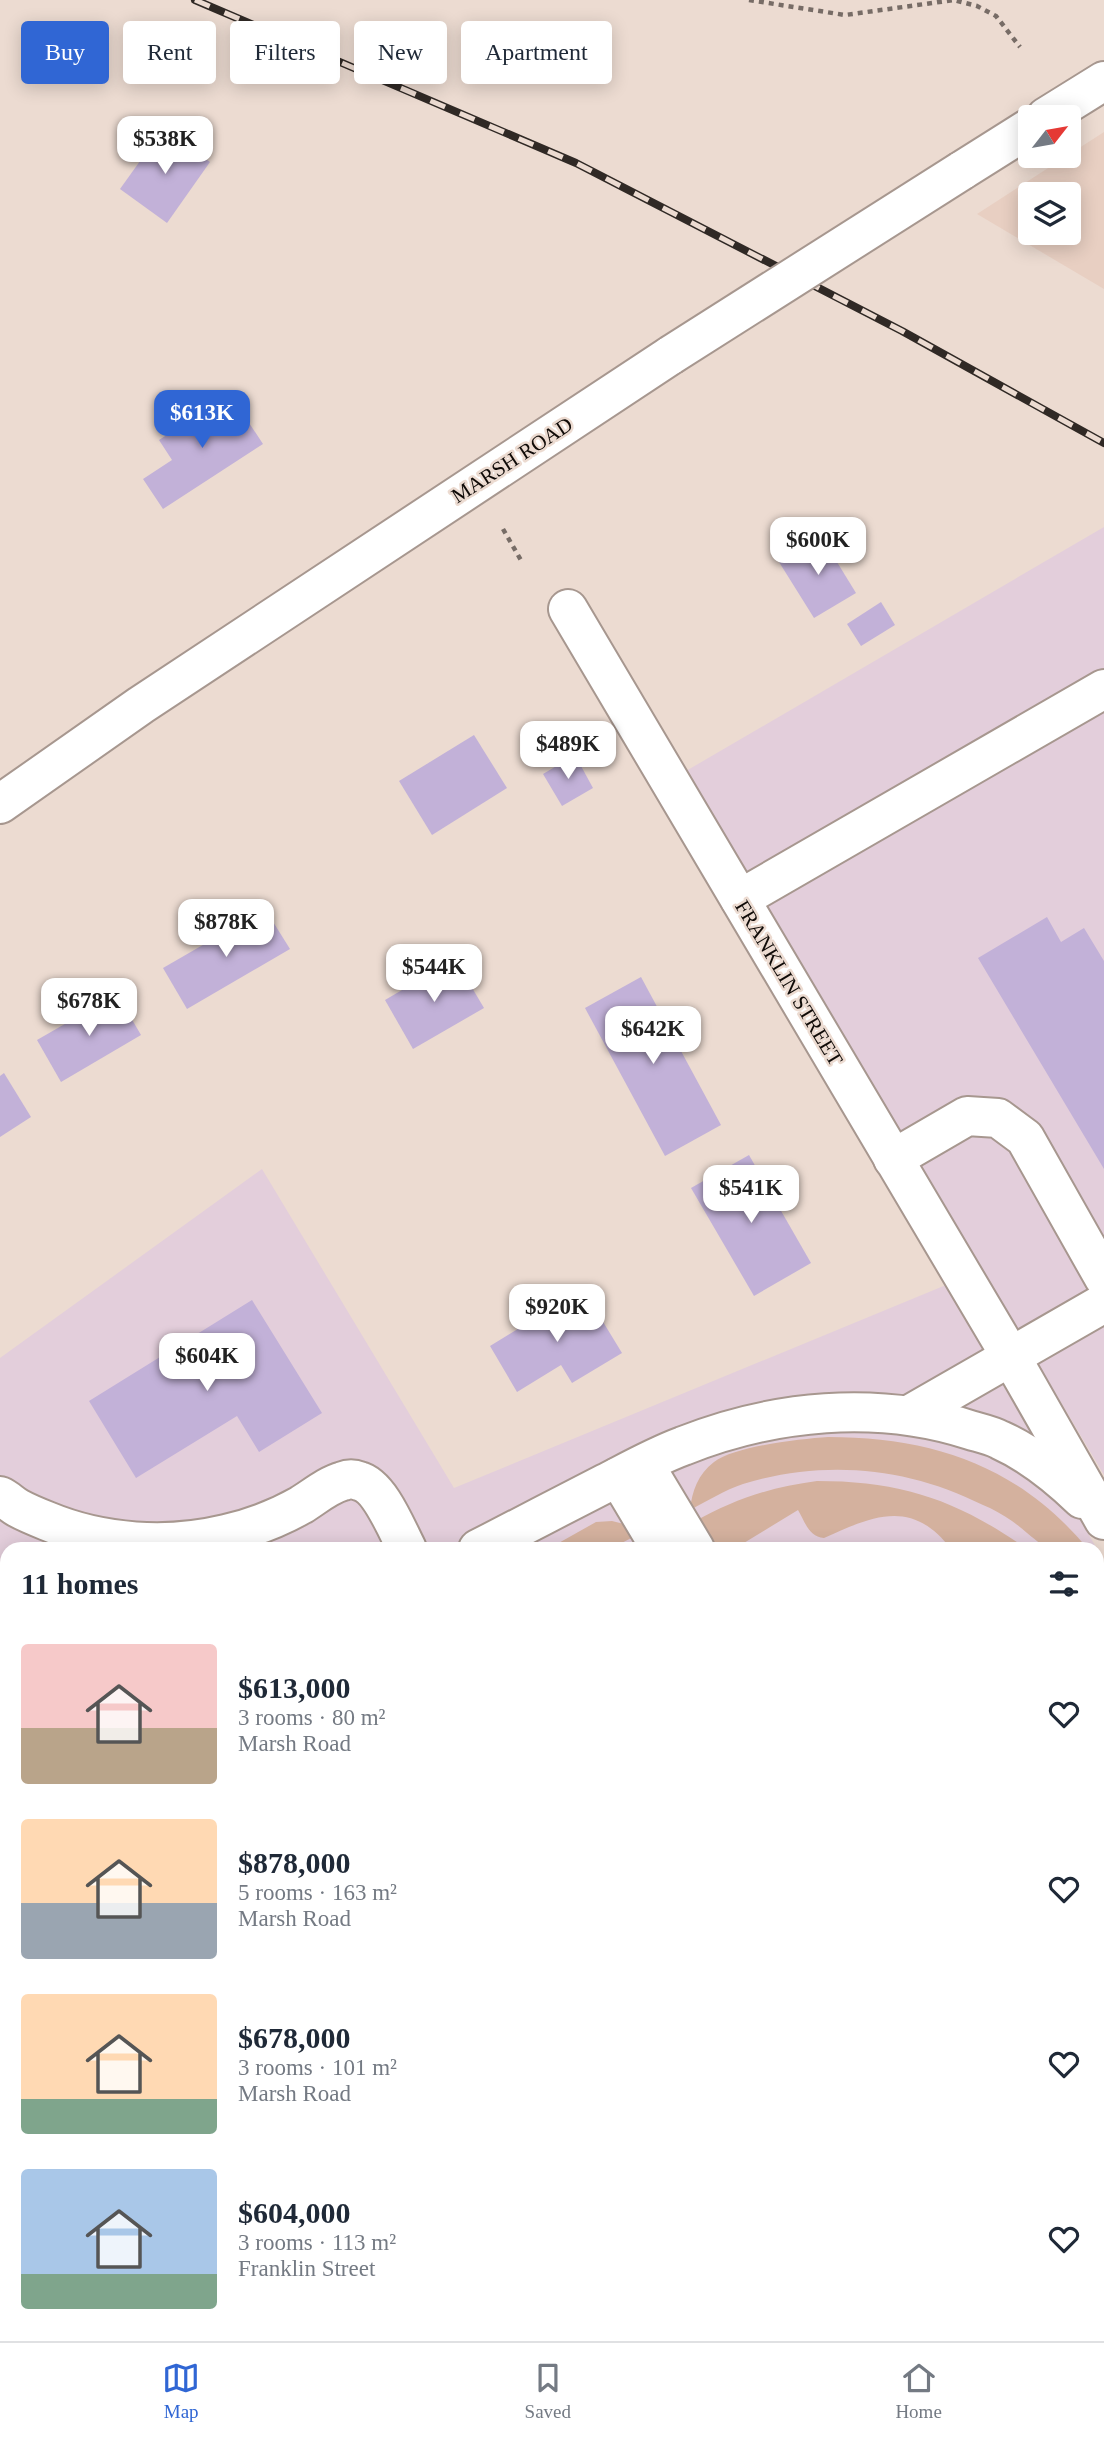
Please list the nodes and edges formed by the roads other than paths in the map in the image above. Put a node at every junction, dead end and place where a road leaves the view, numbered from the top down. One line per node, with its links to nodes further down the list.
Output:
1 (1104, 81): 2 (street)
2 (1065, 105)
3 (1018, 135): 6 (street, MARSH ROAD, bridge)
4 (568, 609): 7 (street, FRANKLIN STREET)
5 (1104, 689): 7 (street)
6 (0, 804)
7 (740, 899): 8 (street, FRANKLIN STREET)
8 (893, 1159): 9 (street); 11 (street, FRANKLIN STREET)
9 (1104, 1278)
10 (1104, 1303): 11 (street)
11 (1011, 1357): 12 (street); 15 (street, FRANKLIN STREET)
12 (909, 1415): 13 (street, FRANKLIN STREET); 15 (street, FRANKLIN STREET)
13 (631, 1470): 19 (street, FRANKLIN STREET); 20 (street); 21 (street)
14 (0, 1496): 16 (street)
15 (1104, 1522)
16 (151, 1542)
17 (151, 1542): 18 (street)
18 (403, 1542)
19 (492, 1542)
20 (658, 1542)
21 (689, 1542)

